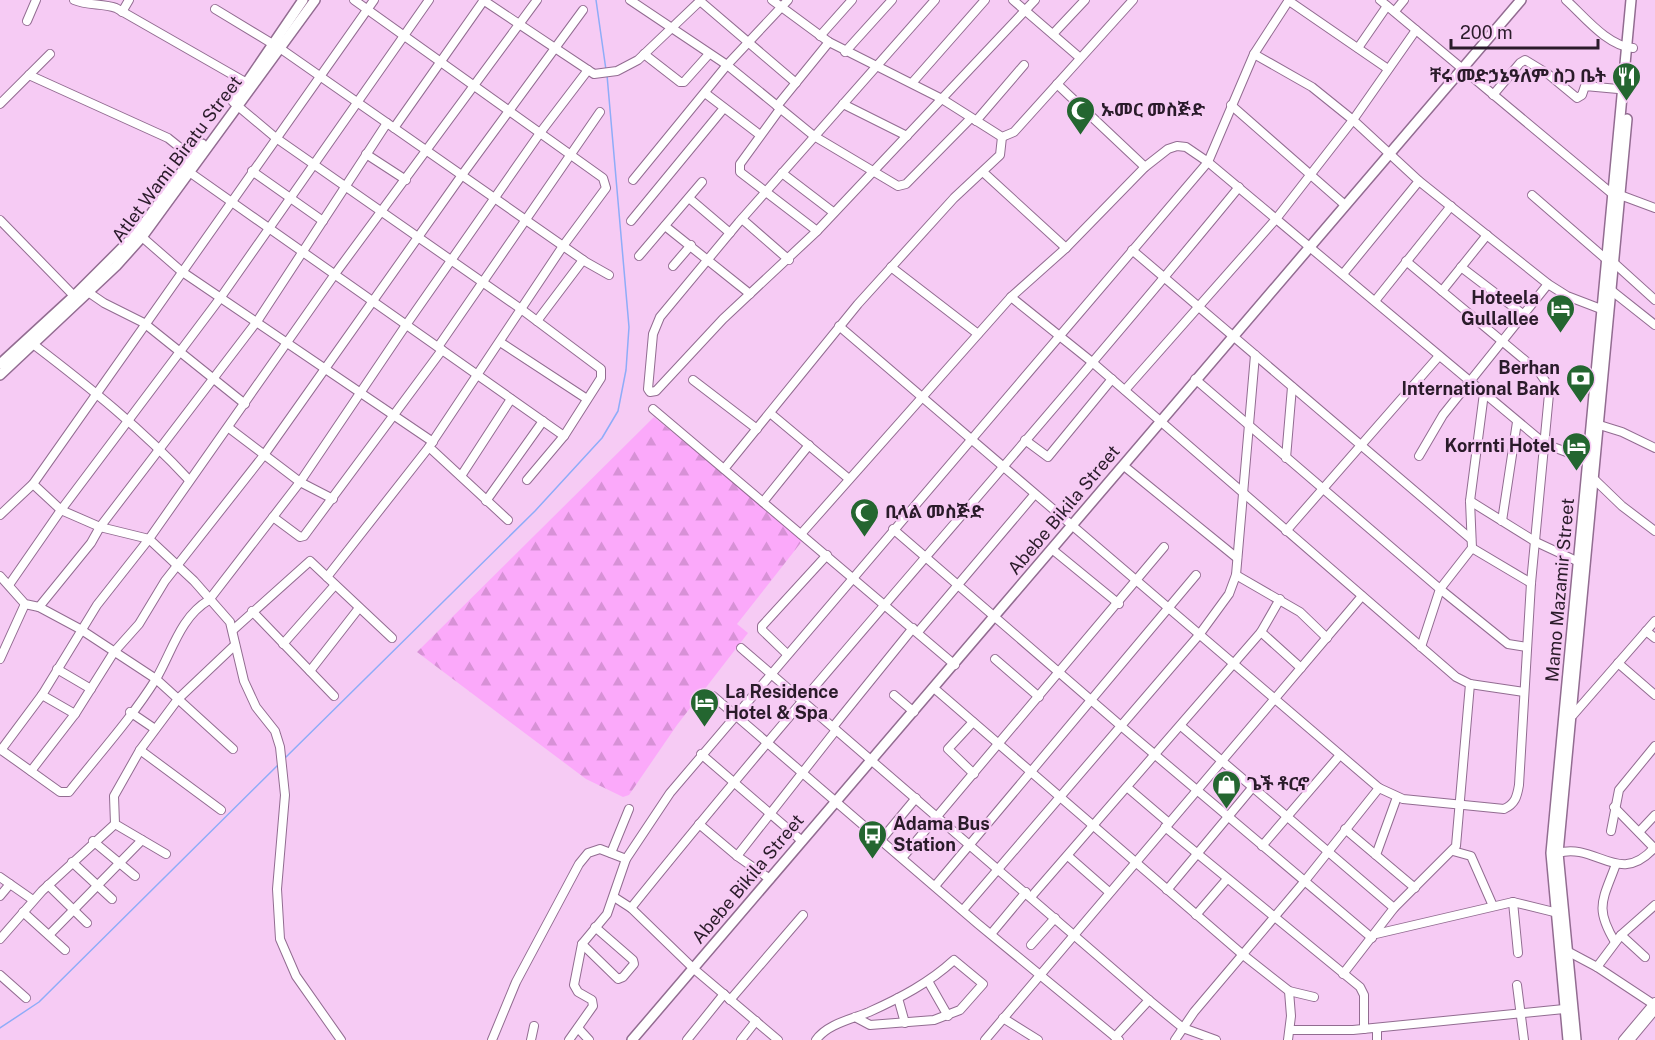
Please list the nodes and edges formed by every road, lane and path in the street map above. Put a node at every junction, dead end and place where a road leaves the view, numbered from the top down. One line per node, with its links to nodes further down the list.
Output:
1 (36, 0): 38 (street)
2 (74, 0): 37 (street)
3 (129, 0): 37 (street)
4 (303, 0): 47 (main road, Atlet Wami Biratu Street)
5 (315, 0): 47 (main road, Atlet Wami Biratu Street)
6 (354, 0): 33 (street)
7 (374, 0): 33 (street)
8 (429, 0): 43 (street)
9 (483, 0): 39 (street); 57 (street)
10 (537, 0): 39 (street)
11 (630, 0): 40 (street)
12 (701, 0): 40 (street); 45 (street)
13 (772, 0): 31 (street)
14 (788, 0): 31 (street)
15 (852, 0): 44 (street)
16 (892, 0): 51 (street)
17 (985, 0): 68 (street)
18 (1013, 0): 35 (street)
19 (1035, 0): 35 (street)
20 (1085, 0): 42 (street)
21 (1289, 0): 49 (street); 55 (street)
22 (1380, 0): 30 (street)
23 (1404, 0): 36 (street)
24 (1521, 0): 62 (main road, Abebe Bikila Street)
25 (1566, 0): 50 (street)
26 (1631, 0): 50 (main road, Mamo Mazamir Street)
27 (1637, 0): 50 (main road, Mamo Mazamir Street)
28 (1129, 1): 56 (street)
29 (930, 2): 59 (street)
30 (1387, 6): 36 (street); 49 (street)
31 (781, 7): 44 (street); 45 (street)
32 (215, 9): 47 (street)
33 (367, 9): 43 (street); 65 (street)
34 (583, 10): 48 (street)
35 (1025, 10): 42 (street); 74 (street)
36 (1395, 11): 41 (street)
37 (122, 12): 66 (street)
38 (27, 21)
39 (520, 25): 48 (street); 70 (street)
40 (671, 30): 53 (street); 54 (street)
41 (1416, 30): 61 (street); 62 (street)
42 (1053, 34): 56 (street)
43 (404, 36): 57 (street); 75 (street)
44 (820, 36): 46 (street)
45 (750, 41): 58 (street); 67 (street)
46 (829, 42): 51 (street); 67 (street)
47 (277, 46): 65 (street); 66 (main road, Atlet Wami Biratu Street); 77 (main road, Atlet Wami Biratu Street)
48 (554, 48): 63 (street); 82 (street)
49 (1358, 48): 61 (street)
50 (1630, 48): 71 (main road, Mamo Mazamir Street)
51 (845, 52): 59 (street)
52 (50, 54): 64 (street)
53 (644, 54): 54 (street); 63 (street)
54 (709, 54): 58 (street)
55 (1254, 54): 79 (street); 85 (street)
56 (1079, 57): 69 (street)
57 (440, 62): 70 (street); 86 (street)
58 (727, 65): 72 (street); 80 (street)
59 (877, 65): 68 (street); 78 (street)
60 (1024, 65): 84 (street)
61 (1388, 69): 85 (street)
62 (1462, 69): 73 (street); 95 (main road, Abebe Bikila Street)
63 (591, 72): 87 (street)
64 (29, 75): 76 (street); 97 (street)
65 (320, 76): 75 (street); 91 (street)
66 (247, 83): 77 (main road, Atlet Wami Biratu Street)
67 (796, 83): 80 (street)
68 (912, 83): 74 (street)
69 (1056, 84): 92 (street); 100 (street)
70 (474, 86): 82 (street); 93 (street)
71 (1626, 90): 73 (street); 117 (main road, Mamo Mazamir Street)
72 (705, 93): 81 (street); 109 (street)
73 (1493, 95): 117 (street)
74 (942, 99): 84 (street); 90 (street)
75 (357, 101): 86 (street); 99 (street)
76 (0, 104)
77 (236, 104): 91 (street); 97 (main road, Atlet Wami Biratu Street); 101 (main road, Atlet Wami Biratu Street)
78 (843, 104): 89 (street); 90 (street)
79 (1231, 105): 98 (street); 107 (street)
80 (778, 107): 88 (street); 89 (street)
81 (724, 108): 88 (street); 131 (street)
82 (508, 111): 87 (street); 106 (street)
83 (600, 112): 96 (street)
84 (974, 119): 92 (street); 103 (street)
85 (1353, 120): 95 (street); 107 (street)
86 (391, 125): 93 (street); 94 (street)
87 (540, 133): 96 (street); 119 (street)
88 (760, 135): 114 (street)
89 (814, 136): 103 (street); 105 (street)
90 (907, 136): 103 (street)
91 (276, 138): 99 (street); 102 (street)
92 (1002, 139): 104 (street)
93 (427, 151): 106 (street); 108 (street)
94 (366, 154): 108 (street); 112 (street)
95 (1389, 154): 110 (street); 121 (main road, Abebe Bikila Street)
96 (571, 156): 129 (street); 140 (street)
97 (192, 158): 101 (main road, Atlet Wami Biratu Street)
98 (1208, 162): 100 (street); 113 (street); 143 (street)
99 (313, 164): 112 (street); 116 (street)
100 (1145, 167): 142 (street)
101 (187, 170): 120 (street); 137 (main road, Atlet Wami Biratu Street); 168 (main road, Atlet Wami Biratu Street)
102 (252, 171): 116 (street); 120 (street)
103 (873, 171): 125 (street)
104 (983, 172): 142 (street); 153 (street)
105 (782, 173): 114 (street); 125 (street)
106 (462, 175): 119 (street); 138 (street)
107 (1310, 175): 121 (street); 127 (street)
108 (406, 180): 124 (street)
109 (633, 180)
110 (1419, 181): 122 (street); 157 (street)
111 (702, 182): 118 (street)
112 (345, 186): 124 (street); 130 (street)
113 (1239, 187): 127 (street); 159 (street)
114 (767, 190): 126 (street); 134 (street)
115 (1532, 195): 151 (street)
116 (290, 197): 130 (street); 133 (street)
117 (1618, 197): 123 (street); 151 (main road, Mamo Mazamir Street)
118 (689, 198): 132 (street); 135 (street)
119 (495, 199): 129 (street); 149 (street)
120 (231, 201): 133 (street); 155 (street)
121 (1345, 205): 141 (main road, Abebe Bikila Street)
122 (1451, 206): 136 (street); 150 (street)
123 (1655, 208)
124 (383, 212): 138 (street); 156 (street)
125 (833, 212): 134 (street)
126 (742, 219): 135 (street); 148 (street)
127 (1276, 219): 141 (street); 172 (street)
128 (0, 220): 168 (street)
129 (526, 220): 140 (street); 160 (street)
130 (323, 221): 144 (street)
131 (631, 221)
132 (665, 226): 139 (street); 145 (street)
133 (269, 228): 144 (street); 166 (street)
134 (817, 231): 148 (street)
135 (730, 233): 146 (street)
136 (1487, 235): 154 (street); 161 (street)
137 (142, 237): 155 (street); 164 (main road, Atlet Wami Biratu Street)
138 (419, 238): 149 (street); 170 (street)
139 (691, 245): 146 (street); 152 (street)
140 (563, 246): 147 (street); 173 (street)
141 (1309, 246): 157 (street); 184 (main road, Abebe Bikila Street)
142 (1066, 248): 167 (street)
143 (1132, 250): 159 (street); 183 (street)
144 (303, 252): 156 (street); 176 (street)
145 (639, 256)
146 (709, 258): 165 (street); 165 (street)
147 (583, 260): 158 (street); 177 (street)
148 (789, 260): 165 (street)
149 (452, 261): 160 (street); 179 (street)
150 (1406, 261): 163 (street); 171 (street)
151 (1610, 261): 162 (main road, Mamo Mazamir Street); 169 (street)
152 (673, 266)
153 (891, 267): 180 (street); 182 (street)
154 (1461, 267): 163 (street); 175 (street)
155 (181, 271): 166 (street); 178 (street)
156 (335, 274): 170 (street); 187 (street)
157 (1343, 274): 171 (street)
158 (609, 275)
159 (1165, 278): 172 (street); 193 (street)
160 (483, 283): 173 (street); 189 (street)
161 (1548, 284): 174 (street); 175 (street)
162 (1607, 287): 174 (main road, Mamo Mazamir Street); 181 (street); 219 (main road, Mamo Mazamir Street)
163 (1442, 291): 186 (street)
164 (88, 292): 168 (main road, Atlet Wami Biratu Street); 178 (street)
165 (750, 294)
166 (221, 297): 176 (street); 190 (street)
167 (1011, 297): 182 (street); 183 (street)
168 (76, 298): 188 (main road, Atlet Wami Biratu Street); 194 (main road, Atlet Wami Biratu Street)
169 (1655, 300)
170 (373, 301): 179 (street); 195 (street)
171 (1375, 302): 192 (street)
172 (1198, 305): 184 (street); 204 (street)
173 (521, 309): 177 (street); 185 (street)
174 (1601, 309): 219 (main road, Mamo Mazamir Street)
175 (1524, 315): 186 (street)
176 (258, 320): 187 (street); 198 (street)
177 (537, 321): 210 (street)
178 (144, 322): 190 (street); 205 (street)
179 (406, 324): 189 (street); 206 (street)
180 (839, 326): 208 (street); 213 (street)
181 (1655, 326)
182 (978, 334): 208 (street)
183 (1061, 335): 193 (street); 224 (street)
184 (1233, 335): 191 (street); 200 (main road, Abebe Bikila Street)
185 (500, 342): 197 (street); 210 (street)
186 (1503, 342): 202 (street); 227 (street)
187 (288, 343): 195 (street); 211 (street)
188 (33, 344): 196 (main road, Atlet Wami Biratu Street); 205 (street)
189 (440, 349): 197 (street); 214 (street)
190 (181, 351): 198 (street); 218 (street)
191 (1256, 355): 203 (street); 220 (street)
192 (1439, 356): 202 (street); 229 (street)
193 (1092, 362): 199 (street); 225 (street)
194 (0, 364)
195 (327, 369): 206 (street); 232 (street)
196 (0, 375)
197 (478, 375): 209 (street); 226 (street)
198 (214, 378): 211 (street); 231 (street)
199 (1112, 379): 204 (street); 225 (street)
200 (1195, 379): 216 (main road, Abebe Bikila Street); 220 (street)
201 (693, 380): 222 (street)
202 (1470, 381): 207 (street); 233 (street)
203 (1292, 387): 229 (street); 234 (street)
204 (1125, 390): 216 (street)
205 (95, 392): 218 (street); 245 (street)
206 (361, 393): 214 (street); 244 (street)
207 (1484, 393): 217 (street); 251 (street)
208 (920, 398): 224 (street); 240 (street)
209 (511, 399): 215 (street); 239 (street)
210 (587, 399): 223 (street)
211 (246, 404): 221 (street)
212 (653, 410): 238 (street)
213 (770, 412): 222 (street); 228 (street)
214 (394, 416): 226 (street); 249 (street)
215 (543, 421): 223 (street); 250 (street)
216 (1159, 421): 236 (main road, Abebe Bikila Street); 247 (street)
217 (1517, 422): 227 (street); 257 (street)
218 (129, 423): 231 (street); 253 (street)
219 (1596, 423): 230 (street); 235 (main road, Mamo Mazamir Street); 243 (main road, Mamo Mazamir Street)
220 (1250, 427): 234 (street); 247 (street)
221 (229, 428): 232 (street); 241 (street)
222 (757, 429): 238 (street)
223 (564, 436): 242 (street)
224 (969, 440): 237 (street); 260 (street)
225 (1025, 440): 237 (street)
226 (431, 444): 239 (street); 277 (street)
227 (1545, 444): 235 (street); 266 (street)
228 (809, 445): 240 (street); 252 (street)
229 (1360, 446): 246 (street); 265 (street)
230 (1655, 448)
231 (160, 449): 241 (street); 258 (street)
232 (264, 455): 244 (street); 274 (street)
233 (1419, 456)
234 (1286, 458): 246 (street)
235 (1588, 460): 273 (main road, Mamo Mazamir Street)
236 (1124, 466): 259 (main road, Abebe Bikila Street); 272 (street)
237 (1001, 467): 248 (street); 271 (street)
238 (724, 469): 252 (street)
239 (461, 476): 250 (street)
240 (849, 479): 263 (street)
241 (189, 480): 264 (street)
242 (527, 480)
243 (1595, 480): 262 (street); 273 (main road, Mamo Mazamir Street)
244 (300, 482): 249 (street); 255 (street)
245 (33, 484): 253 (street); 254 (street)
246 (1322, 489): 261 (street); 285 (street)
247 (1244, 494): 261 (street); 272 (street)
248 (1034, 495): 259 (street); 284 (street)
249 (333, 499): 255 (street)
250 (486, 501): 256 (street)
251 (1470, 501): 257 (street); 265 (street)
252 (763, 502): 263 (street)
253 (61, 510): 258 (street); 282 (street)
254 (0, 515)
255 (273, 517): 287 (street)
256 (508, 520)
257 (1502, 521): 266 (street)
258 (100, 527): 264 (street); 292 (street)
259 (1072, 527): 269 (main road, Abebe Bikila Street); 280 (street)
260 (893, 529): 271 (street); 278 (street)
261 (1286, 531): 286 (street)
262 (1655, 531)
263 (801, 534): 270 (street)
264 (149, 539): 274 (street); 298 (street)
265 (1471, 539): 268 (street)
266 (1536, 542): 273 (street); 281 (street)
267 (1164, 547): 280 (street)
268 (1472, 548): 281 (street); 285 (street)
269 (1053, 550): 291 (street); 296 (main road, Abebe Bikila Street)
270 (827, 555): 278 (street); 313 (street)
271 (926, 556): 284 (street); 290 (street)
272 (1237, 558): 276 (street)
273 (1583, 564): 343 (main road, Mamo Mazamir Street)
274 (179, 566): 287 (street); 312 (street)
275 (1196, 575): 294 (street)
276 (1236, 575): 288 (street); 303 (street)
277 (327, 577): 283 (street); 295 (street)
278 (852, 577): 290 (street); 313 (street)
279 (1, 578): 282 (street)
280 (1137, 582): 291 (street); 294 (street)
281 (1531, 583): 310 (street)
282 (9, 585): 289 (street)
283 (335, 585): 293 (street); 307 (street)
284 (959, 585): 296 (street); 300 (street)
285 (1440, 589): 309 (street); 310 (street)
286 (1362, 596): 305 (street); 309 (street)
287 (209, 600): 299 (street); 324 (street)
288 (1280, 600): 302 (street); 305 (street)
289 (25, 604): 292 (street); 315 (street)
290 (885, 604): 300 (street); 338 (street)
291 (1119, 604): 323 (street)
292 (39, 607): 298 (street)
293 (359, 608): 304 (street); 321 (street)
294 (1168, 608): 303 (street); 337 (street)
295 (252, 611): 299 (street); 307 (street)
296 (995, 617): 318 (main road, Abebe Bikila Street); 323 (street)
297 (1655, 621): 301 (street)
298 (80, 629): 312 (street); 320 (street)
299 (233, 630): 308 (street)
300 (916, 630): 318 (street); 348 (street)
301 (1646, 631): 306 (street); 316 (street)
302 (1261, 632): 317 (street); 319 (street)
303 (1199, 635): 317 (street); 345 (street)
304 (392, 638)
305 (1327, 638): 319 (street)
306 (1655, 638)
307 (283, 644): 321 (street)
308 (235, 645): 335 (street); 487 (street)
309 (1421, 647): 325 (street)
310 (1527, 647): 328 (street)
311 (741, 648): 322 (street)
312 (114, 652): 324 (street); 326 (street)
313 (787, 654): 322 (street)
314 (995, 658): 334 (street)
315 (0, 659)
316 (1618, 663): 331 (street); 343 (street)
317 (1234, 664): 336 (street); 346 (street)
318 (955, 665): 327 (main road, Abebe Bikila Street)
319 (1301, 668): 336 (street)
320 (57, 669): 326 (street); 329 (street)
321 (310, 671): 332 (street)
322 (770, 673): 338 (street); 342 (street)
323 (1059, 674): 334 (street); 337 (street)
324 (156, 680): 335 (street); 339 (street)
325 (1470, 684): 328 (street); 373 (street)
326 (91, 689): 341 (street)
327 (935, 689): 340 (main road, Abebe Bikila Street); 344 (street)
328 (1524, 692): 373 (street)
329 (42, 695): 341 (street); 352 (street)
330 (894, 695): 340 (street)
331 (1655, 695)
332 (334, 696)
333 (713, 696): 342 (street)
334 (1039, 697): 350 (street)
335 (178, 699): 347 (street); 353 (street)
336 (1274, 699): 357 (street); 359 (street)
337 (1090, 700): 345 (street); 361 (street)
338 (802, 701): 348 (street); 349 (street)
339 (130, 712): 347 (street); 360 (street)
340 (914, 712): 358 (main road, Abebe Bikila Street)
341 (75, 714): 360 (street)
342 (734, 714): 349 (street); 355 (street)
343 (1569, 715): 399 (main road, Mamo Mazamir Street); 439 (main road, Mamo Mazamir Street)
344 (972, 722): 350 (street); 363 (street)
345 (1120, 726): 356 (street); 369 (street)
346 (1181, 726): 356 (street); 359 (street)
347 (155, 729): 354 (street)
348 (835, 729): 358 (street); 362 (street)
349 (766, 742): 362 (street); 364 (street)
350 (999, 745): 361 (street); 363 (street)
351 (1655, 746): 374 (street)
352 (0, 749): 360 (street)
353 (233, 749)
354 (140, 750): 376 (street); 382 (street)
355 (701, 754): 364 (street); 406 (street)
356 (1156, 755): 365 (street); 368 (street)
357 (1340, 756): 367 (street); 381 (street)
358 (871, 760): 371 (street); 372 (main road, Abebe Bikila Street)
359 (1222, 761): 366 (street); 368 (street)
360 (31, 771)
361 (1030, 772): 369 (street); 393 (street)
362 (802, 773): 372 (street); 377 (street)
363 (974, 774): 379 (street)
364 (734, 782): 377 (street); 383 (street)
365 (1128, 788): 384 (street); 385 (street)
366 (1252, 788): 380 (street); 381 (street)
367 (1379, 788): 370 (street); 386 (street)
368 (1196, 791): 380 (street); 384 (street)
369 (1060, 797): 385 (street); 411 (street)
370 (1397, 797): 373 (street); 402 (street)
371 (916, 798): 379 (street); 390 (street)
372 (836, 801): 390 (street); 392 (main road, Abebe Bikila Street)
373 (1460, 806): 396 (street)
374 (1614, 807): 387 (street); 388 (street)
375 (629, 809): 397 (street)
376 (221, 810)
377 (771, 814): 392 (street); 403 (street)
378 (1655, 815): 388 (street)
379 (938, 817): 393 (street); 405 (street)
380 (1228, 817): 394 (street); 401 (street)
381 (1287, 818): 394 (street); 398 (street)
382 (115, 824): 389 (street); 391 (street)
383 (699, 824): 403 (street); 431 (street)
384 (1167, 825): 401 (street); 407 (street)
385 (1094, 827): 404 (street); 407 (street)
386 (1346, 829): 398 (street); 402 (street)
387 (1611, 831)
388 (1639, 832): 395 (street)
389 (142, 840): 400 (street); 409 (street)
390 (881, 840): 405 (street)
391 (93, 841): 408 (street); 409 (street)
392 (802, 841): 414 (main road, Abebe Bikila Street)
393 (970, 844): 411 (street); 420 (street)
394 (1262, 846): 416 (street)
395 (1655, 849): 410 (street)
396 (1453, 851): 421 (street); 430 (street)
397 (610, 853): 406 (street); 488 (street)
398 (1327, 853): 416 (street); 432 (street)
399 (1558, 853): 410 (street); 439 (main road, Mamo Mazamir Street)
400 (166, 854)
401 (1197, 854): 415 (street); 422 (street)
402 (1377, 855): 421 (street)
403 (737, 856): 414 (street)
404 (1068, 856): 423 (street); 424 (street)
405 (902, 858): 420 (street)
406 (626, 859): 426 (street)
407 (1135, 861): 422 (street); 423 (street)
408 (72, 862): 418 (street); 419 (street)
409 (119, 864): 412 (street); 419 (street)
410 (1616, 864): 450 (street)
411 (999, 869): 424 (street); 435 (street)
412 (135, 876)
413 (0, 877): 417 (street)
414 (770, 879): 459 (main road, Abebe Bikila Street)
415 (1227, 879): 438 (street); 441 (street)
416 (1304, 882): 441 (street); 449 (street)
417 (10, 884): 425 (street); 428 (street)
418 (48, 885): 428 (street); 434 (street)
419 (97, 885): 427 (street); 434 (street)
420 (934, 886): 435 (street)
421 (1415, 888): 432 (street)
422 (1167, 890): 438 (street)
423 (1109, 892): 446 (street)
424 (1028, 895): 440 (street); 445 (street)
425 (0, 896)
426 (614, 897): 431 (street); 443 (street)
427 (112, 899)
428 (33, 900): 436 (street)
429 (1513, 902): 430 (street); 439 (street); 455 (street)
430 (1493, 906): 449 (street)
431 (631, 908): 459 (street)
432 (1394, 908): 449 (street)
433 (1654, 908): 448 (street)
434 (74, 909): 442 (street); 447 (street)
435 (963, 910): 445 (street)
436 (23, 912): 444 (street); 447 (street)
437 (803, 915): 466 (street)
438 (1196, 915): 456 (street)
439 (1560, 915): 454 (main road, Mamo Mazamir Street); 472 (main road, Mamo Mazamir Street)
440 (1055, 918): 446 (street); 452 (street)
441 (1273, 918): 456 (street); 460 (street)
442 (87, 922)
443 (595, 927): 451 (street); 451 (street)
444 (1, 934)
445 (991, 934): 462 (street)
446 (1074, 934): 462 (street); 470 (street)
447 (49, 935): 453 (street)
448 (1621, 935): 450 (street); 457 (street)
449 (1374, 936): 460 (street)
450 (1615, 942): 458 (street)
451 (582, 945): 482 (street)
452 (1031, 945)
453 (65, 950)
454 (1567, 951): 458 (street); 504 (main road, Mamo Mazamir Street)
455 (1518, 953)
456 (1242, 954): 465 (street); 480 (street)
457 (1645, 957)
458 (1597, 967): 471 (street)
459 (694, 969): 466 (street); 492 (main road, Abebe Bikila Street)
460 (1343, 974): 483 (street)
461 (0, 975): 468 (street)
462 (1039, 975): 476 (street); 486 (street)
463 (928, 981): 469 (street); 474 (street); 474 (street)
464 (1517, 985): 473 (street)
465 (1289, 991): 467 (street); 484 (street)
466 (727, 997): 477 (street); 493 (street)
467 (1314, 997)
468 (26, 998)
469 (898, 998): 475 (street); 478 (street)
470 (1149, 1000): 480 (street); 486 (street)
471 (1654, 1006): 505 (street); 506 (street)
472 (1564, 1010): 473 (street); 503 (main road, Mamo Mazamir Street)
473 (1521, 1015): 481 (street); 502 (street)
474 (948, 1016): 478 (street)
475 (855, 1017): 478 (street); 496 (street)
476 (1004, 1018): 485 (street); 497 (street)
477 (756, 1021): 494 (street); 495 (street)
478 (905, 1023)
479 (534, 1026): 489 (street)
480 (1183, 1028): 498 (street); 499 (street)
481 (1377, 1028): 483 (street); 501 (street)
482 (578, 1029): 490 (street); 491 (street)
483 (1364, 1029): 484 (street)
484 (1290, 1030): 500 (street)
485 (1032, 1038)
486 (1117, 1038)
487 (341, 1040)
488 (492, 1040)
489 (531, 1040)
490 (569, 1040)
491 (589, 1040)
492 (632, 1040)
493 (687, 1040)
494 (741, 1040)
495 (778, 1040)
496 (816, 1040)
497 (985, 1040)
498 (1175, 1040)
499 (1216, 1040)
500 (1288, 1040)
501 (1377, 1040)
502 (1524, 1040)
503 (1568, 1040)
504 (1576, 1040)
505 (1623, 1040)
506 (1630, 1040)

